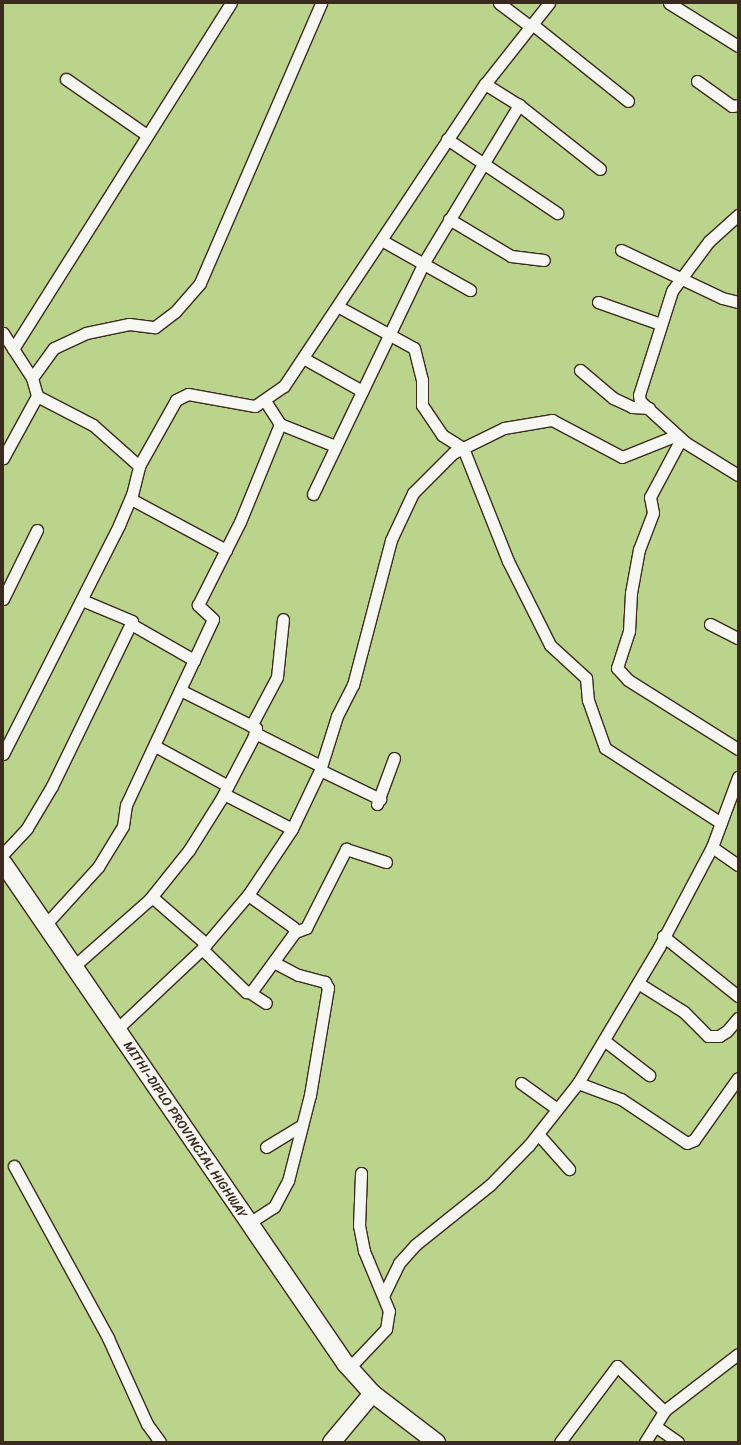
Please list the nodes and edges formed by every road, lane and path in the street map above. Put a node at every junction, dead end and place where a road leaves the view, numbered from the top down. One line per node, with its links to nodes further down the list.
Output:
1 (231, 3): 14 (street)
2 (321, 3): 36 (street)
3 (499, 3): 6 (street)
4 (549, 3): 6 (street)
5 (669, 3): 7 (street)
6 (531, 25): 10 (street); 11 (street)
7 (738, 46)
8 (66, 79): 14 (street)
9 (697, 81): 13 (street)
10 (485, 84): 12 (street); 15 (street)
11 (628, 101)
12 (519, 105): 16 (street); 17 (street)
13 (738, 105)
14 (147, 135): 33 (street)
15 (447, 139): 16 (street); 21 (street)
16 (482, 163): 18 (street); 20 (street)
17 (600, 168)
18 (556, 213)
19 (738, 215): 25 (street)
20 (449, 219): 23 (street); 24 (street)
21 (383, 241): 24 (street); 29 (street)
22 (620, 250): 25 (street)
23 (544, 260)
24 (423, 264): 26 (street); 32 (street)
25 (680, 278): 28 (street); 30 (street)
26 (470, 290)
27 (598, 302): 30 (street)
28 (738, 302)
29 (339, 307): 32 (street); 34 (street)
30 (660, 324): 40 (street)
31 (3, 333): 33 (street)
32 (391, 335): 37 (street); 44 (street)
33 (13, 349): 36 (street)
34 (303, 358): 37 (street); 39 (street)
35 (580, 370): 40 (street)
36 (32, 378): 38 (street)
37 (362, 392): 43 (street)
38 (37, 396): 45 (street); 46 (street)
39 (265, 401): 41 (street); 46 (street)
40 (649, 408): 42 (street)
41 (280, 424): 43 (street); 51 (street)
42 (679, 437): 44 (street); 47 (street); 62 (street)
43 (335, 446): 48 (street)
44 (463, 448): 65 (street); 68 (street)
45 (3, 458)
46 (139, 466): 49 (street)
47 (738, 475)
48 (313, 494)
49 (131, 499): 51 (street); 53 (street)
50 (36, 530): 52 (street)
51 (226, 550): 58 (street)
52 (3, 599)
53 (82, 600): 55 (street); 63 (street)
54 (283, 619): 60 (street)
55 (131, 624): 58 (street); 71 (street)
56 (710, 624): 57 (street)
57 (738, 638)
58 (194, 660): 59 (street)
59 (180, 690): 60 (street); 61 (street)
60 (253, 729): 65 (street); 67 (street)
61 (155, 746): 67 (street); 77 (street)
62 (738, 749)
63 (3, 754)
64 (394, 758): 65 (street)
65 (320, 768): 69 (street)
66 (738, 777): 68 (street)
67 (226, 790): 69 (street); 76 (street)
68 (721, 823): 70 (street)
69 (292, 829): 75 (street)
70 (712, 847): 74 (street); 79 (street)
71 (3, 854)
72 (386, 862): 78 (street)
73 (3, 863): 77 (main road, MITHI-DIPLO PROVINCIAL HIGHWAY)
74 (738, 865)
75 (248, 895): 78 (street); 80 (street)
76 (152, 897): 80 (street); 82 (street)
77 (46, 924): 82 (main road, MITHI-DIPLO PROVINCIAL HIGHWAY)
78 (295, 932): 81 (street)
79 (663, 936): 83 (street); 85 (street)
80 (204, 946): 84 (street); 88 (street)
81 (275, 963): 84 (street); 95 (street)
82 (73, 967): 88 (main road, MITHI-DIPLO PROVINCIAL HIGHWAY)
83 (638, 983): 87 (street); 89 (street)
84 (249, 992): 86 (street)
85 (738, 996)
86 (266, 1003)
87 (738, 1018)
88 (117, 1029): 101 (main road, MITHI-DIPLO PROVINCIAL HIGHWAY)
89 (605, 1041): 90 (street); 93 (street)
90 (649, 1075)
91 (738, 1078): 93 (street)
92 (521, 1083): 94 (street)
93 (578, 1083): 94 (street)
94 (557, 1109): 96 (street)
95 (302, 1125): 97 (street); 101 (street)
96 (538, 1134): 99 (street); 102 (street)
97 (266, 1147)
98 (14, 1166): 108 (street)
99 (569, 1169)
100 (361, 1173): 102 (street)
101 (248, 1223): 104 (main road, MITHI-DIPLO PROVINCIAL HIGHWAY)
102 (384, 1294): 104 (street)
103 (738, 1355): 106 (street)
104 (349, 1368): 105 (main road, MITHI-DIPLO PROVINCIAL HIGHWAY)
105 (372, 1393): 109 (main road); 110 (main road, MITHI-DIPLO PROVINCIAL HIGHWAY)
106 (664, 1411): 107 (street); 111 (street)
107 (655, 1426): 112 (street); 113 (street)
108 (160, 1442)
109 (331, 1442)
110 (436, 1442)
111 (560, 1442)
112 (646, 1442)
113 (678, 1442)

